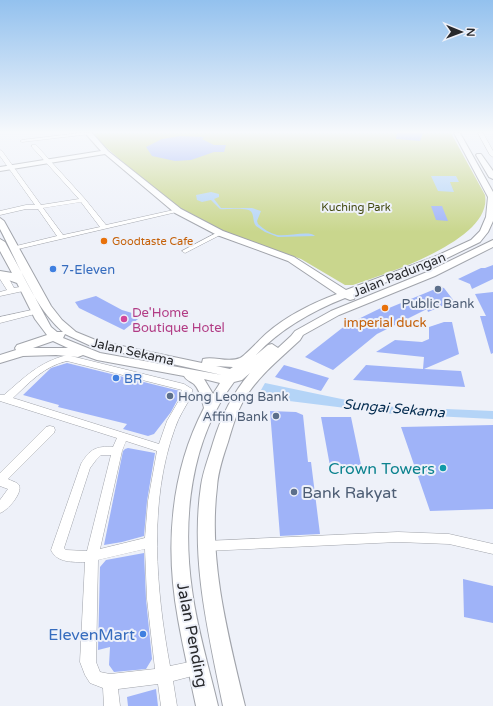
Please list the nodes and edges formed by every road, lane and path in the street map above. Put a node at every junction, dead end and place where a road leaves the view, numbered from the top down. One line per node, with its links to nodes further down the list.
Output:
1 (10, 166): 5 (main road); 8 (street)
2 (51, 166): 7 (street)
3 (123, 166): 9 (main road)
4 (475, 166): 6 (main road)
5 (0, 170)
6 (492, 198): 14 (main road)
7 (83, 200): 8 (street); 11 (street)
8 (39, 207): 10 (street); 15 (street)
9 (178, 211): 11 (street); 13 (main road)
10 (2, 216): 18 (main road, Jalan Sekama)
11 (104, 227): 15 (street)
12 (493, 229): 14 (main road, Jalan Padungan)
13 (220, 233): 19 (street); 28 (main road)
14 (481, 236): 28 (main road, Jalan Padungan)
15 (61, 237): 18 (street)
16 (0, 242): 20 (main road, Jalan Sekama)
17 (490, 246): 26 (main road, Jalan Padungan)
18 (16, 250): 22 (main road); 31 (main road, Jalan Sekama)
19 (185, 251)
20 (4, 252): 21 (main road); 22 (main road, Jalan Sekama)
21 (0, 267)
22 (14, 270): 23 (street); 24 (main road, Jalan Sekama)
23 (0, 274): 24 (main road); 25 (street)
24 (22, 284): 25 (street); 29 (main road, Jalan Sekama)
25 (11, 291): 27 (street)
26 (385, 293): 28 (main road); 39 (main road, Jalan Padungan)
27 (0, 294)
28 (346, 295): 37 (main road, Jalan Padungan)
29 (38, 315): 30 (street); 32 (main road, Jalan Sekama); 33 (main road)
30 (0, 320)
31 (70, 332): 32 (main road); 38 (main road, Jalan Sekama)
32 (57, 338): 33 (main road); 35 (main road, Jalan Sekama)
33 (20, 350): 34 (main road); 35 (main road); 36 (main road)
34 (0, 354)
35 (97, 356): 38 (main road, Jalan Sekama)
36 (0, 359)
37 (245, 360): 38 (main road); 39 (main road, Jalan Padungan)
38 (177, 366): 39 (main road, Jalan Sekama); 41 (main road)
39 (236, 379): 41 (main road, Jalan Pending); 49 (main road, Jalan Pending)
40 (3, 399): 43 (street); 44 (street)
41 (211, 408): 52 (main road, Jalan Pending)
42 (50, 430): 46 (street)
43 (123, 436): 44 (street); 45 (street)
44 (163, 449): 48 (street)
45 (118, 451): 51 (street); 51 (street)
46 (0, 481): 47 (street)
47 (0, 508)
48 (151, 542): 51 (street); 53 (street)
49 (206, 546): 50 (street); 58 (main road, Jalan Pending)
50 (493, 549)
51 (92, 556): 54 (street)
52 (198, 668): 53 (street); 57 (main road, Jalan Pending)
53 (165, 675): 54 (street); 56 (street)
54 (110, 682): 55 (street)
55 (112, 706)
56 (169, 706)
57 (207, 706)
58 (234, 706)

